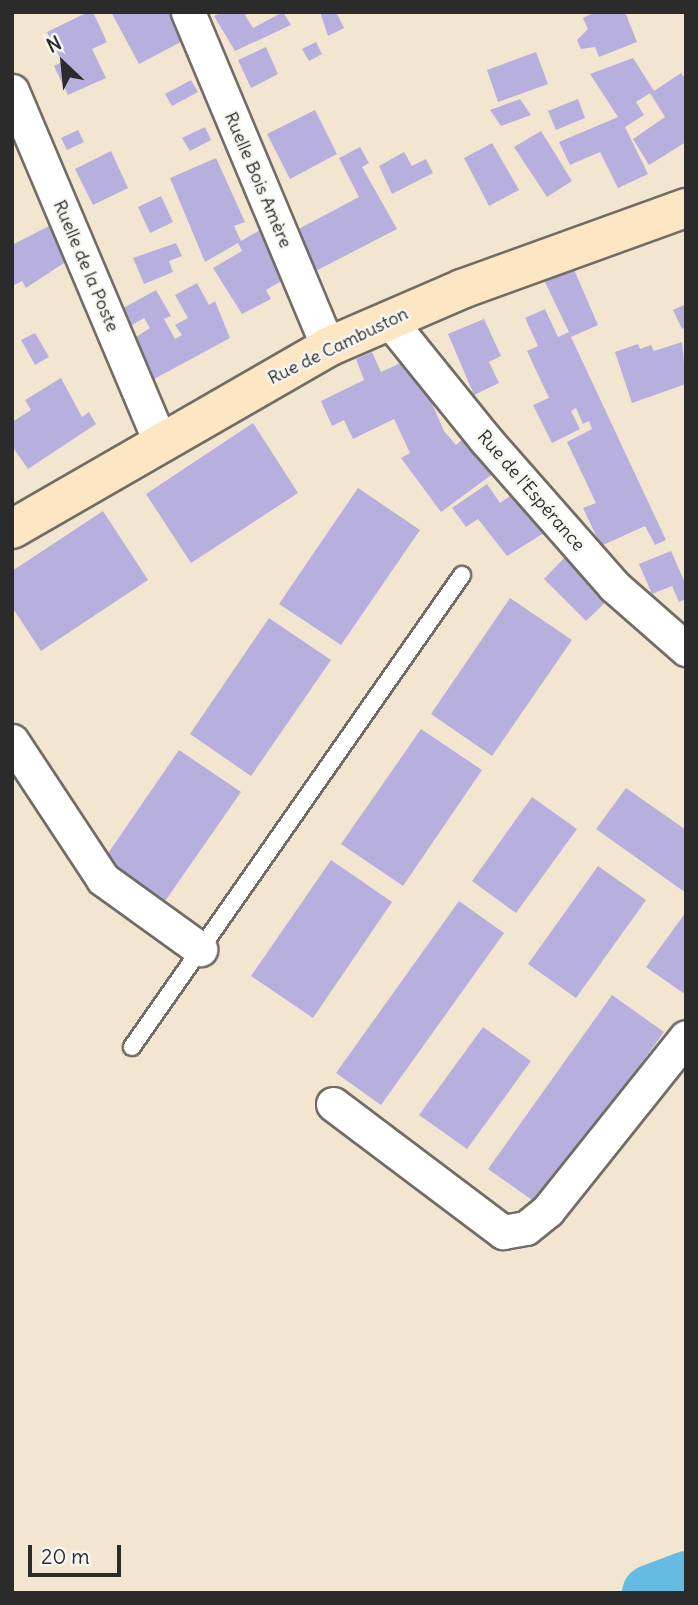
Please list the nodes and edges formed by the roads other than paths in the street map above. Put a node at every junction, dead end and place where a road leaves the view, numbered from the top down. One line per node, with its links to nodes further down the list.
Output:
1 (188, 12): 5 (street, Ruelle Bois Amère)
2 (12, 91): 6 (street, Ruelle de la Poste)
3 (686, 208): 4 (main road, Rue de Cambuston)
4 (389, 320): 5 (main road, Rue de Cambuston); 9 (street, Rue de l'Espérance)
5 (328, 347): 6 (main road, Rue de Cambuston)
6 (160, 441): 7 (main road, Rue de Cambuston)
7 (12, 528)
8 (462, 575): 11 (lane)
9 (686, 649)
10 (12, 741): 11 (street)
11 (200, 949): 13 (lane)
12 (686, 1037): 14 (street)
13 (132, 1047)
14 (333, 1104)

